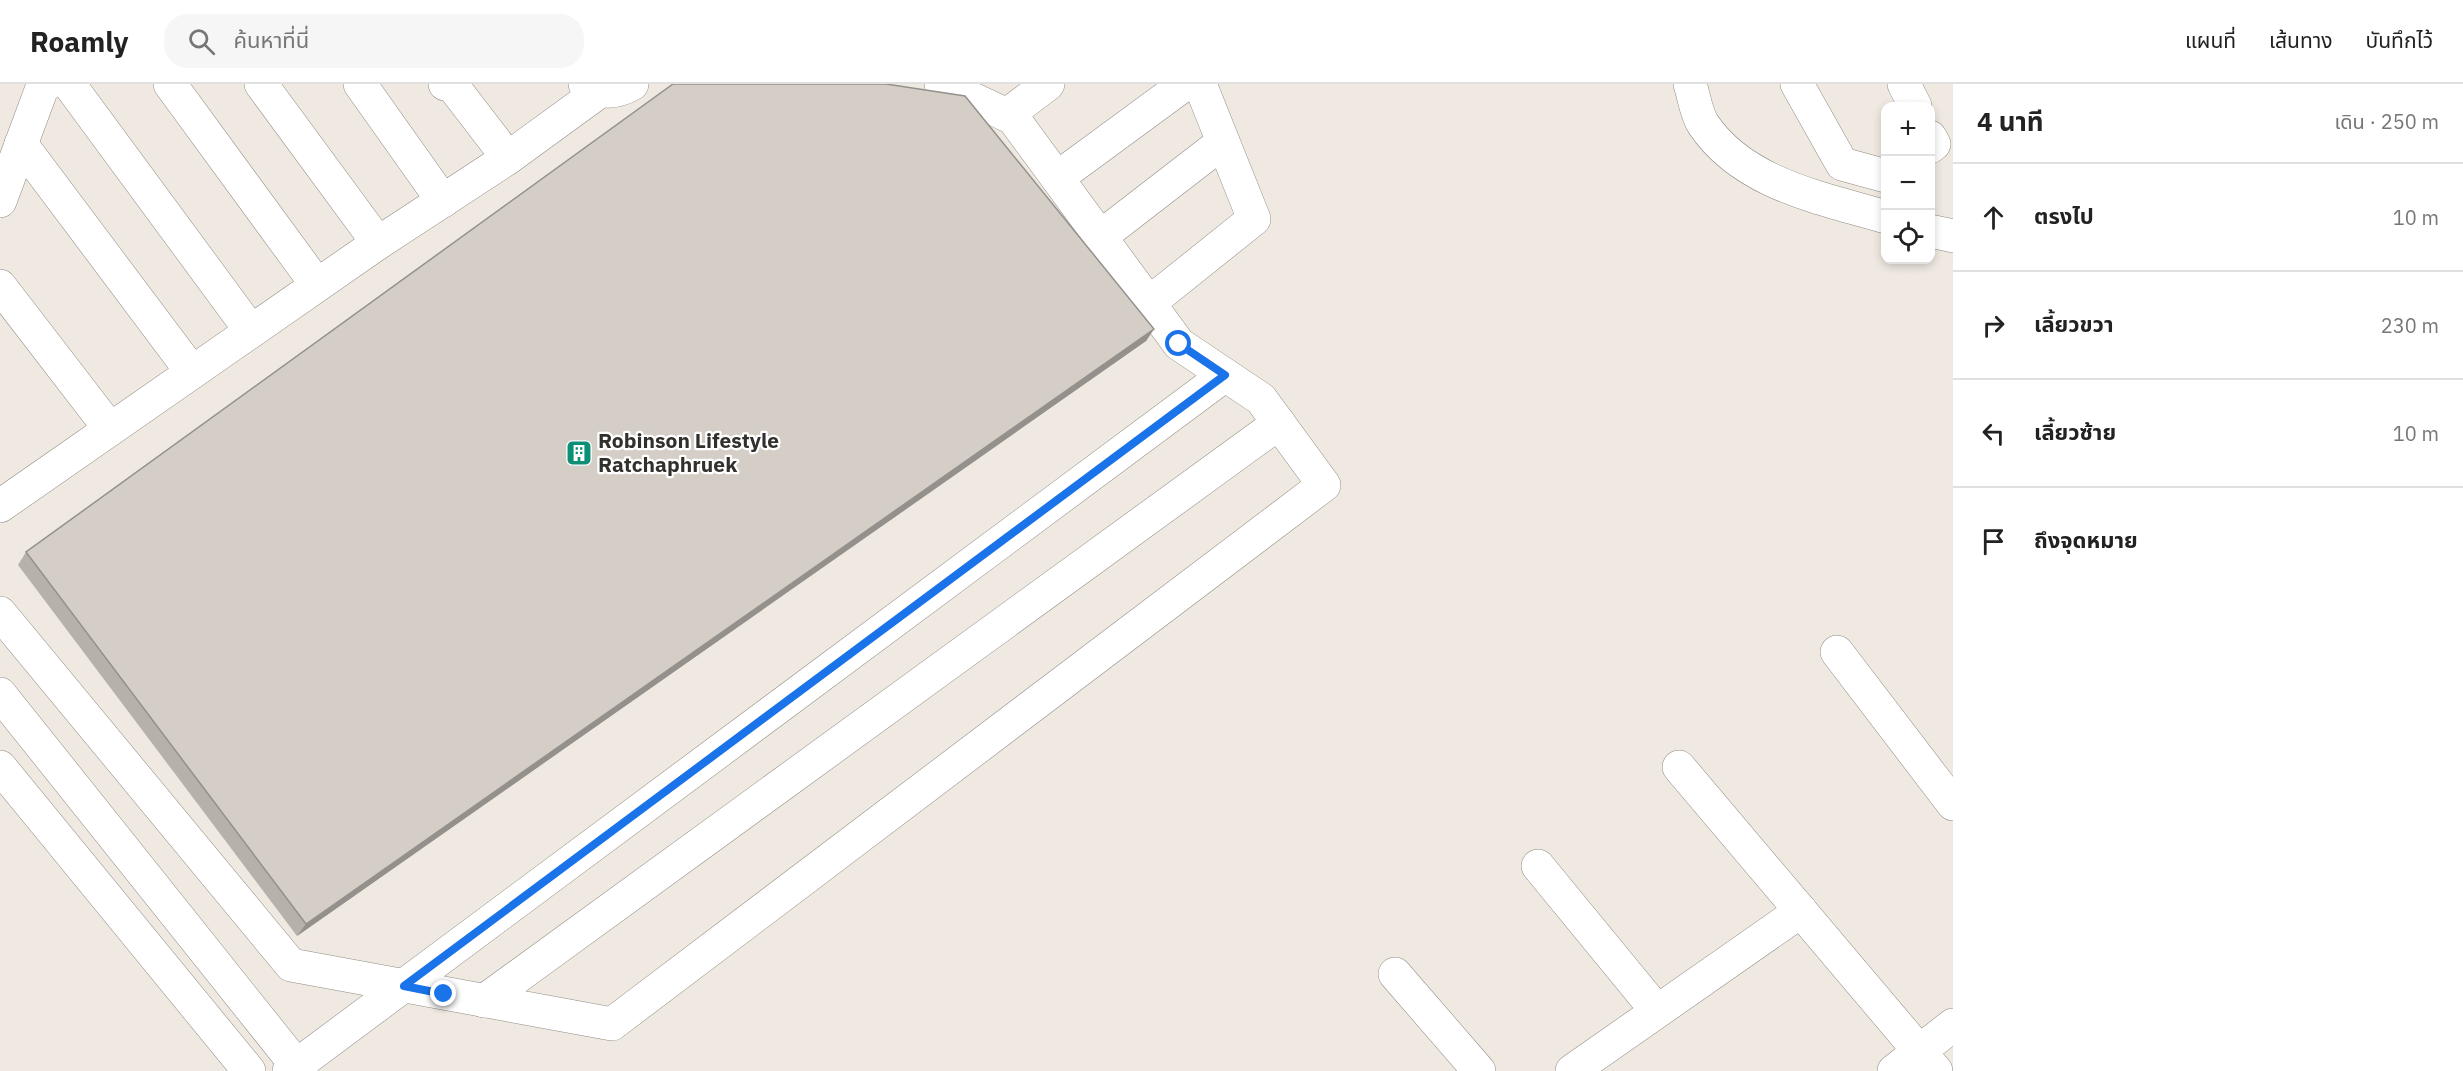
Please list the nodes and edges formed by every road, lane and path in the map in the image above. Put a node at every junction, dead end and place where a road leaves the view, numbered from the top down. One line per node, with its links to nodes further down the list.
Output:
1 (47, 84): 19 (street)
2 (69, 84): 33 (street)
3 (170, 84): 30 (street)
4 (261, 84): 29 (street)
5 (360, 84): 24 (street)
6 (445, 84): 20 (street)
7 (632, 84): 15 (street)
8 (941, 84): 17 (street)
9 (1048, 84): 17 (street)
10 (1185, 84): 22 (street)
11 (1200, 84): 18 (street)
12 (1690, 84): 25 (street)
13 (1797, 84): 21 (street)
14 (1904, 84): 16 (street)
15 (593, 87): 20 (street)
16 (1913, 102)
17 (1007, 115): 22 (street)
18 (1223, 142): 28 (street); 32 (street)
19 (21, 144): 23 (street); 34 (street)
20 (508, 158): 24 (street)
21 (1881, 175)
22 (1057, 178): 28 (street)
23 (0, 201)
24 (443, 201): 29 (street)
25 (1881, 216)
26 (1935, 232): 27 (street)
27 (1953, 236)
28 (1100, 237): 32 (street)
29 (378, 243): 30 (street)
30 (317, 285): 33 (street)
31 (0, 286): 37 (street)
32 (1149, 303): 35 (street)
33 (251, 332): 34 (street)
34 (192, 372): 37 (street)
35 (1225, 375): 36 (street); 48 (street)
36 (1279, 423): 49 (street); 49 (street)
37 (110, 429): 38 (street)
38 (0, 506)
39 (0, 613): 48 (street)
40 (1837, 652): 44 (street)
41 (0, 694): 53 (street)
42 (0, 767): 54 (street)
43 (1679, 767): 46 (street)
44 (1953, 804)
45 (1538, 866): 50 (street)
46 (1801, 911): 50 (street); 52 (street)
47 (1395, 974): 55 (street)
48 (404, 986): 49 (street); 53 (street)
49 (484, 1001)
50 (1657, 1011): 56 (street)
51 (1953, 1025): 52 (street)
52 (1916, 1064)
53 (296, 1070)
54 (249, 1071)
55 (1479, 1071)
56 (1572, 1071)

